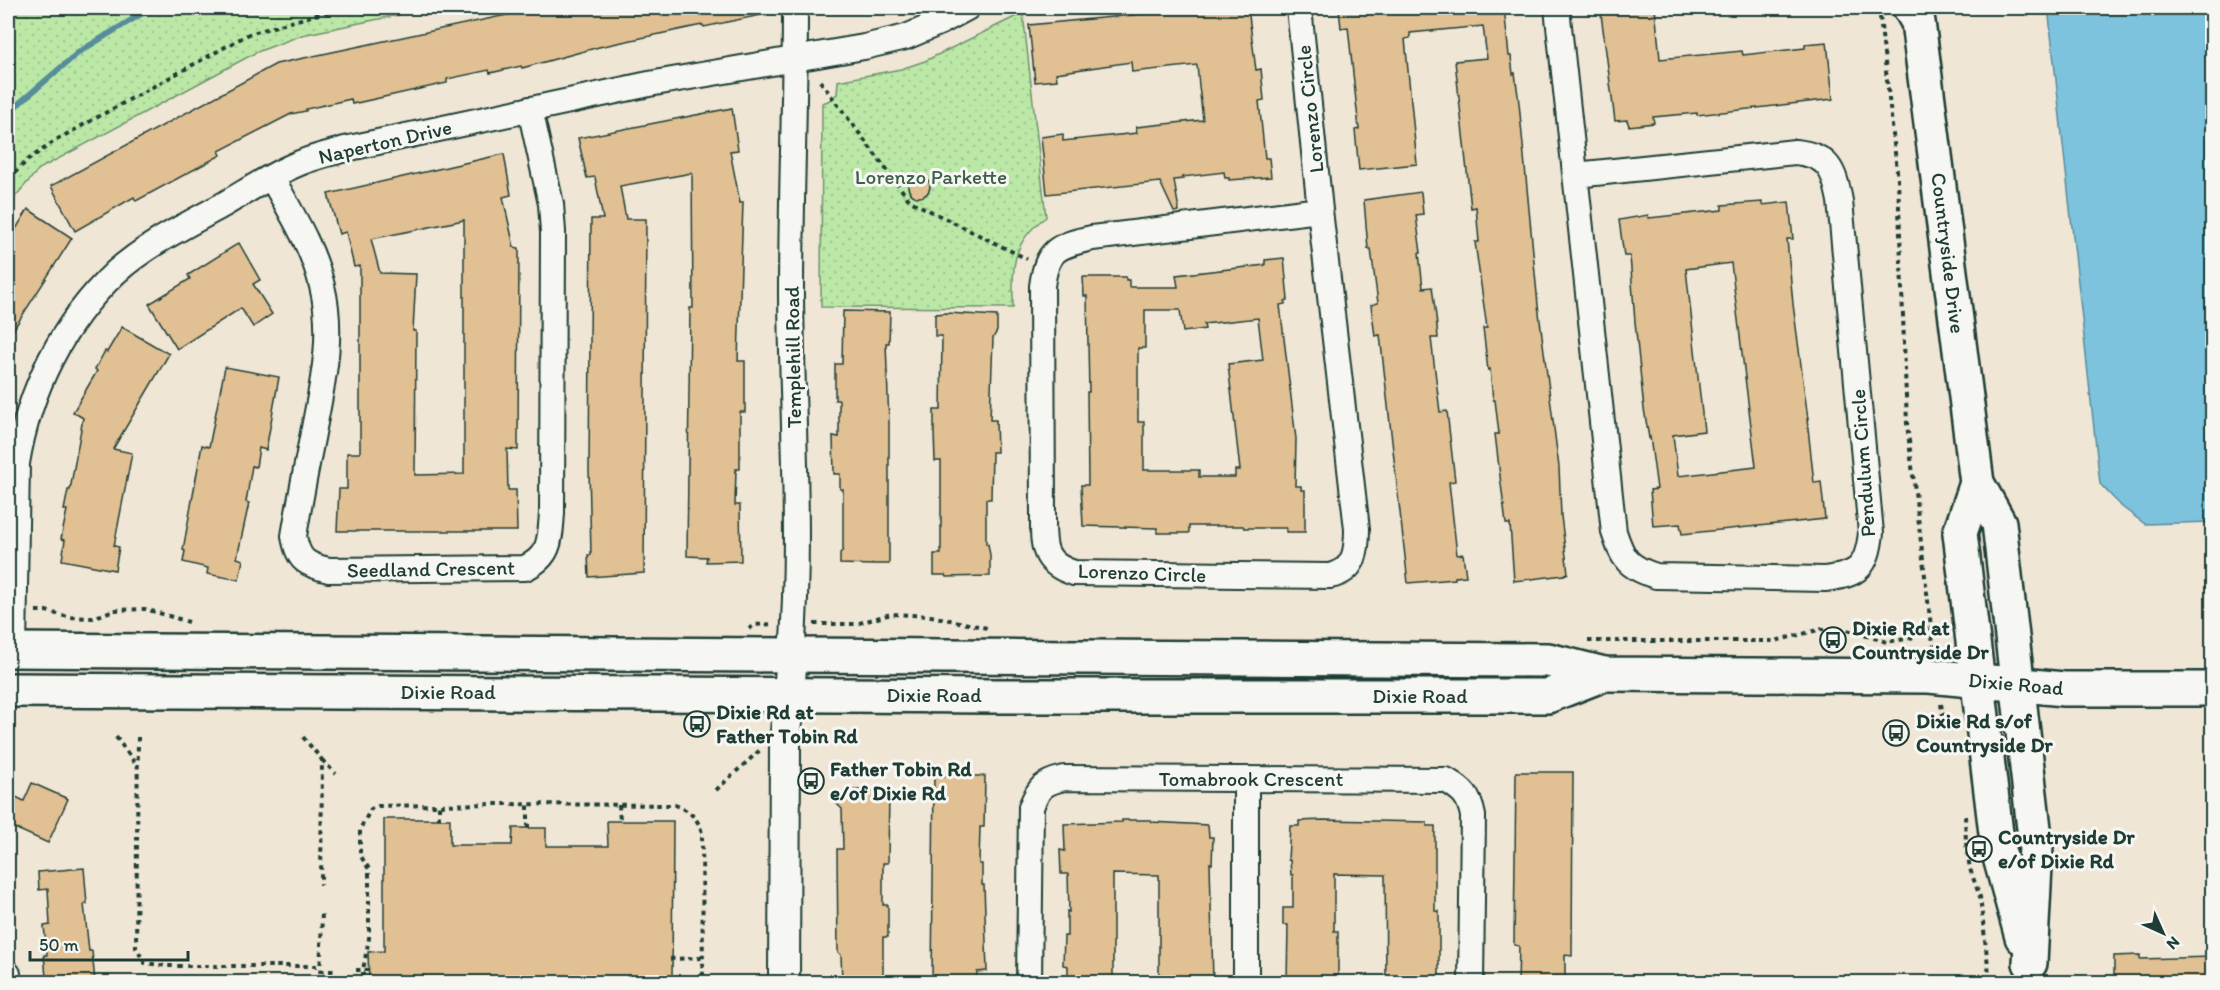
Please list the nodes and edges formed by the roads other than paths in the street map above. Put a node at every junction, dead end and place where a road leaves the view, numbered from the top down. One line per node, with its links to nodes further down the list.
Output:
1 (795, 8): 6 (street, Templehill Road)
2 (967, 8): 6 (street, Naperton Drive)
3 (1299, 8): 10 (street, Lorenzo Circle)
4 (1557, 8): 8 (street, Pendulum Circle)
5 (1917, 12): 11 (main road, Countryside Drive)
6 (795, 58): 7 (street, Naperton Drive); 13 (street, Templehill Road)
7 (530, 110): 9 (street, Naperton Drive); 9 (street, Seedland Crescent)
8 (1576, 175): 8 (street, Pendulum Circle)
9 (272, 178): 12 (street, Naperton Drive)
10 (1320, 210): 10 (street, Lorenzo Circle)
11 (1977, 483): 15 (main road, Countryside Drive); 16 (main road, Countryside Drive)
12 (11, 650): 13 (main road, Dixie Road)
13 (792, 655): 14 (main road, Dixie Road); 19 (street)
14 (1604, 674): 15 (main road, Dixie Road); 19 (main road, Dixie Road)
15 (1978, 681): 16 (main road, Dixie Road); 21 (main road, Countryside Drive)
16 (2018, 685): 17 (main road, Dixie Road); 21 (main road, Countryside Drive)
17 (2212, 689)
18 (8, 690): 19 (main road, Dixie Road)
19 (789, 694): 24 (street)
20 (1246, 779): 25 (street, Tomabrook Crescent); 26 (street); 27 (street, Tomabrook Crescent)
21 (2031, 973)
22 (8, 974): 23 (street)
23 (9, 982)
24 (784, 982)
25 (1029, 982)
26 (1246, 982)
27 (1472, 982)

